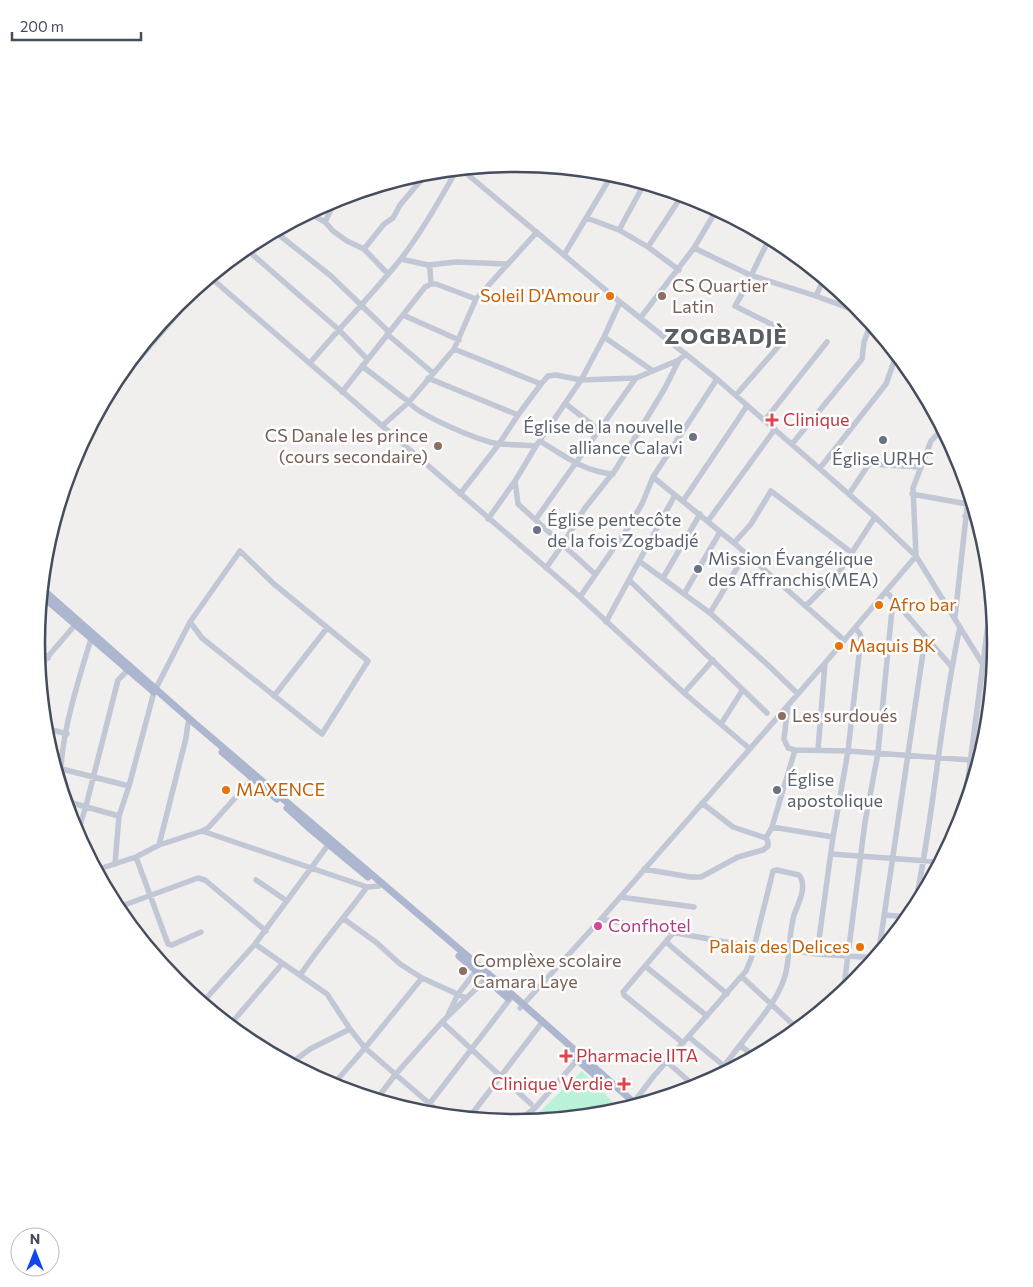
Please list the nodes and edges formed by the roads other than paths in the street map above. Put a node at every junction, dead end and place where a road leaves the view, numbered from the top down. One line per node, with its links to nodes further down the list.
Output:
1 (468, 175): 13 (street)
2 (453, 176): 21 (street)
3 (608, 181): 10 (street)
4 (420, 182): 18 (street)
5 (641, 189): 12 (street)
6 (679, 201): 16 (street)
7 (330, 211): 11 (street)
8 (714, 216): 17 (street)
9 (316, 217): 11 (street)
10 (586, 218): 12 (street); 20 (street)
11 (325, 222): 18 (street)
12 (619, 230): 16 (street)
13 (537, 232): 20 (street); 22 (street)
14 (280, 236): 33 (street)
15 (766, 244): 26 (street)
16 (648, 247): 24 (street)
17 (694, 248): 24 (street); 26 (street)
18 (364, 249): 25 (street)
19 (251, 254): 37 (street)
20 (564, 255): 32 (street)
21 (401, 259): 23 (street); 25 (street)
22 (508, 264): 23 (street); 31 (street)
23 (428, 265): 28 (street)
24 (679, 270): 36 (street)
25 (388, 274): 33 (street)
26 (750, 275): 30 (street); 58 (street)
27 (215, 281): 48 (street)
28 (431, 284): 31 (street); 35 (street)
29 (821, 284): 30 (street)
30 (816, 296): 34 (street)
31 (476, 299): 41 (street)
32 (620, 302): 36 (street); 40 (street)
33 (361, 304): 37 (street); 39 (street)
34 (845, 307)
35 (403, 315): 39 (street); 41 (street)
36 (641, 317): 44 (street)
37 (338, 329): 45 (street); 48 (street)
38 (869, 331): 70 (street)
39 (388, 333): 45 (street); 51 (street)
40 (604, 337): 50 (street); 55 (street)
41 (459, 340): 43 (street)
42 (827, 342): 63 (street)
43 (454, 349): 51 (street); 56 (street)
44 (686, 354): 46 (street); 54 (street)
45 (367, 359): 49 (street)
46 (679, 360): 50 (street); 74 (street)
47 (894, 361): 73 (street)
48 (310, 363): 57 (street)
49 (362, 366): 57 (street); 59 (street)
50 (653, 371): 53 (street)
51 (433, 373): 52 (street)
52 (428, 378): 59 (street); 62 (street)
53 (636, 378): 55 (street); 66 (street)
54 (716, 379): 58 (street); 75 (street)
55 (581, 380): 56 (street); 60 (street)
56 (541, 384): 62 (street)
57 (342, 392): 64 (street)
58 (736, 395): 61 (street)
59 (409, 402): 64 (street); 68 (street)
60 (566, 404): 66 (street); 69 (street)
61 (748, 406): 63 (street); 81 (street)
62 (518, 415): 68 (street)
63 (765, 420): 65 (street)
64 (383, 425): 77 (street)
65 (775, 429): 70 (street); 89 (street)
66 (599, 430): 71 (street)
67 (938, 433): 72 (street)
68 (499, 444): 69 (street); 77 (street)
69 (538, 444): 71 (street); 76 (street)
70 (792, 444): 73 (street)
71 (576, 464): 74 (street); 88 (street)
72 (920, 467): 78 (street); 79 (street)
73 (820, 468): 78 (street)
74 (613, 474): 92 (street)
75 (653, 477): 80 (street); 98 (street)
76 (515, 481): 87 (street); 88 (street)
77 (460, 494): 87 (street)
78 (849, 494): 86 (street)
79 (912, 494): 82 (street); 95 (street)
80 (674, 495): 81 (street); 96 (street)
81 (683, 501): 83 (street)
82 (967, 504): 84 (street)
83 (700, 514): 89 (street); 99 (street)
84 (965, 516): 85 (street); 109 (street)
85 (971, 516)
86 (875, 517): 93 (street); 95 (street)
87 (488, 519): 97 (street)
88 (536, 519): 92 (street)
89 (708, 521): 90 (street)
90 (720, 532): 91 (street); 103 (street)
91 (734, 543): 93 (street); 94 (street)
92 (563, 544): 97 (street); 98 (street)
93 (852, 553): 107 (street)
94 (746, 554): 107 (street); 108 (street)
95 (916, 556): 101 (street); 109 (street)
96 (639, 561): 99 (street); 100 (street)
97 (546, 568): 104 (street)
98 (595, 574): 104 (street)
99 (663, 578): 103 (street)
100 (629, 580): 111 (street); 123 (street)
101 (886, 591): 105 (street); 116 (street)
102 (48, 594): 112 (main road)
103 (684, 594): 108 (street)
104 (580, 597): 111 (street)
105 (893, 599): 118 (street); 143 (street)
106 (47, 600): 112 (main road)
107 (806, 606): 119 (street)
108 (710, 612): 131 (street)
109 (955, 617): 114 (street)
110 (190, 622): 115 (street); 128 (street); 132 (street)
111 (606, 622): 130 (street)
112 (78, 623): 117 (main road); 121 (street)
113 (987, 625): 125 (street)
114 (960, 627): 125 (street); 126 (street)
115 (327, 628): 132 (street); 132 (street)
116 (855, 628): 119 (street); 142 (street)
117 (93, 637): 127 (main road); 138 (street)
118 (927, 639): 126 (street); 144 (street)
119 (844, 640): 124 (street)
120 (45, 656): 121 (street)
121 (48, 658): 122 (street)
122 (46, 660)
123 (713, 660): 129 (street); 130 (street)
124 (825, 663): 131 (street); 141 (street)
125 (982, 663): 146 (street)
126 (952, 666): 145 (street)
127 (129, 668): 128 (main road); 149 (street)
128 (155, 690): 135 (main road); 152 (street)
129 (742, 691): 134 (street); 136 (street)
130 (684, 693): 136 (street)
131 (797, 694): 133 (street)
132 (274, 696)
133 (788, 705): 139 (street); 140 (street)
134 (767, 713)
135 (189, 721): 150 (main road); 163 (street)
136 (721, 724): 139 (street)
137 (53, 731): 138 (street)
138 (66, 734): 147 (street)
139 (750, 749): 154 (street)
140 (795, 750): 141 (street); 158 (street)
141 (818, 750): 142 (street)
142 (848, 751): 143 (street); 160 (street)
143 (878, 753): 144 (street); 166 (street)
144 (909, 755): 145 (street); 167 (street)
145 (939, 757): 146 (street); 168 (street)
146 (970, 760): 151 (street)
147 (60, 761)
148 (62, 769): 149 (street)
149 (93, 777): 152 (street); 155 (street)
150 (254, 777): 159 (street); 162 (main road)
151 (968, 780)
152 (128, 786): 156 (street)
153 (73, 803): 155 (street)
154 (702, 803): 161 (street); 173 (street)
155 (86, 806): 156 (street); 157 (street)
156 (119, 816): 170 (street)
157 (81, 823)
158 (772, 827): 160 (street); 161 (street)
159 (202, 831): 163 (street); 172 (street)
160 (833, 837): 164 (street)
161 (766, 838): 173 (street)
162 (330, 841): 172 (street); 175 (main road)
163 (159, 845): 165 (street)
164 (831, 854): 166 (street); 196 (street)
165 (136, 856): 170 (street); 178 (street)
166 (861, 856): 167 (street); 197 (street)
167 (893, 859): 168 (street); 183 (street)
168 (923, 861): 169 (street); 177 (street)
169 (934, 862)
170 (115, 864): 171 (street)
171 (102, 868)
172 (310, 869): 176 (street); 180 (street)
173 (644, 869): 179 (street)
174 (256, 880): 180 (street)
175 (380, 884): 176 (street); 201 (main road); 204 (main road)
176 (367, 887): 186 (street)
177 (917, 892)
178 (150, 895): 181 (street); 187 (street); 188 (street)
179 (620, 897): 182 (street); 185 (street)
180 (287, 901): 187 (street)
181 (124, 905)
182 (694, 907)
183 (884, 915): 184 (street); 193 (street)
184 (901, 916)
185 (601, 919): 189 (street); 213 (street)
186 (344, 920): 202 (street); 203 (street)
187 (266, 931): 191 (street)
188 (202, 932)
189 (674, 932): 190 (street); 192 (street)
190 (666, 942): 200 (street); 208 (street)
191 (255, 944): 199 (street); 209 (street)
192 (736, 944)
193 (879, 945)
194 (754, 950): 195 (street); 195 (street); 205 (street)
195 (788, 950): 196 (street); 212 (street)
196 (817, 954): 197 (street)
197 (848, 956): 198 (street); 206 (street)
198 (869, 957)
199 (282, 964): 202 (street); 216 (street)
200 (646, 966): 214 (street); 222 (street)
201 (476, 971): 204 (main road); 207 (street)
202 (301, 974): 220 (street)
203 (422, 978): 207 (street); 224 (street)
204 (487, 978): 210 (street); 211 (main road); 213 (main road)
205 (742, 978): 208 (street); 212 (street)
206 (845, 982)
207 (458, 994): 210 (street); 215 (street)
208 (727, 994): 214 (street)
209 (206, 998)
210 (466, 998): 215 (street)
211 (510, 999): 213 (main road); 225 (street)
212 (771, 1005): 219 (street); 223 (street)
213 (521, 1006): 218 (main road); 227 (main road)
214 (707, 1016): 221 (street)
215 (448, 1017): 217 (street)
216 (233, 1021)
217 (442, 1022): 225 (street); 231 (street)
218 (540, 1025): 227 (main road); 232 (street)
219 (794, 1025)
220 (350, 1029): 224 (street); 228 (street)
221 (689, 1037): 222 (street); 230 (street)
222 (683, 1043): 229 (street)
223 (740, 1044): 226 (street); 230 (street)
224 (365, 1048): 231 (street); 233 (street)
225 (472, 1050): 232 (street); 238 (street)
226 (750, 1053)
227 (579, 1058): 237 (main road); 242 (street)
228 (295, 1059)
229 (667, 1062): 234 (street); 236 (street)
230 (724, 1066)
231 (395, 1075): 235 (street); 238 (street)
232 (500, 1076): 239 (street); 241 (street)
233 (338, 1080)
234 (690, 1082)
235 (381, 1095)
236 (640, 1099)
237 (630, 1101)
238 (430, 1103): 240 (street)
239 (531, 1104)
240 (435, 1108)
241 (473, 1113)
242 (526, 1115)

